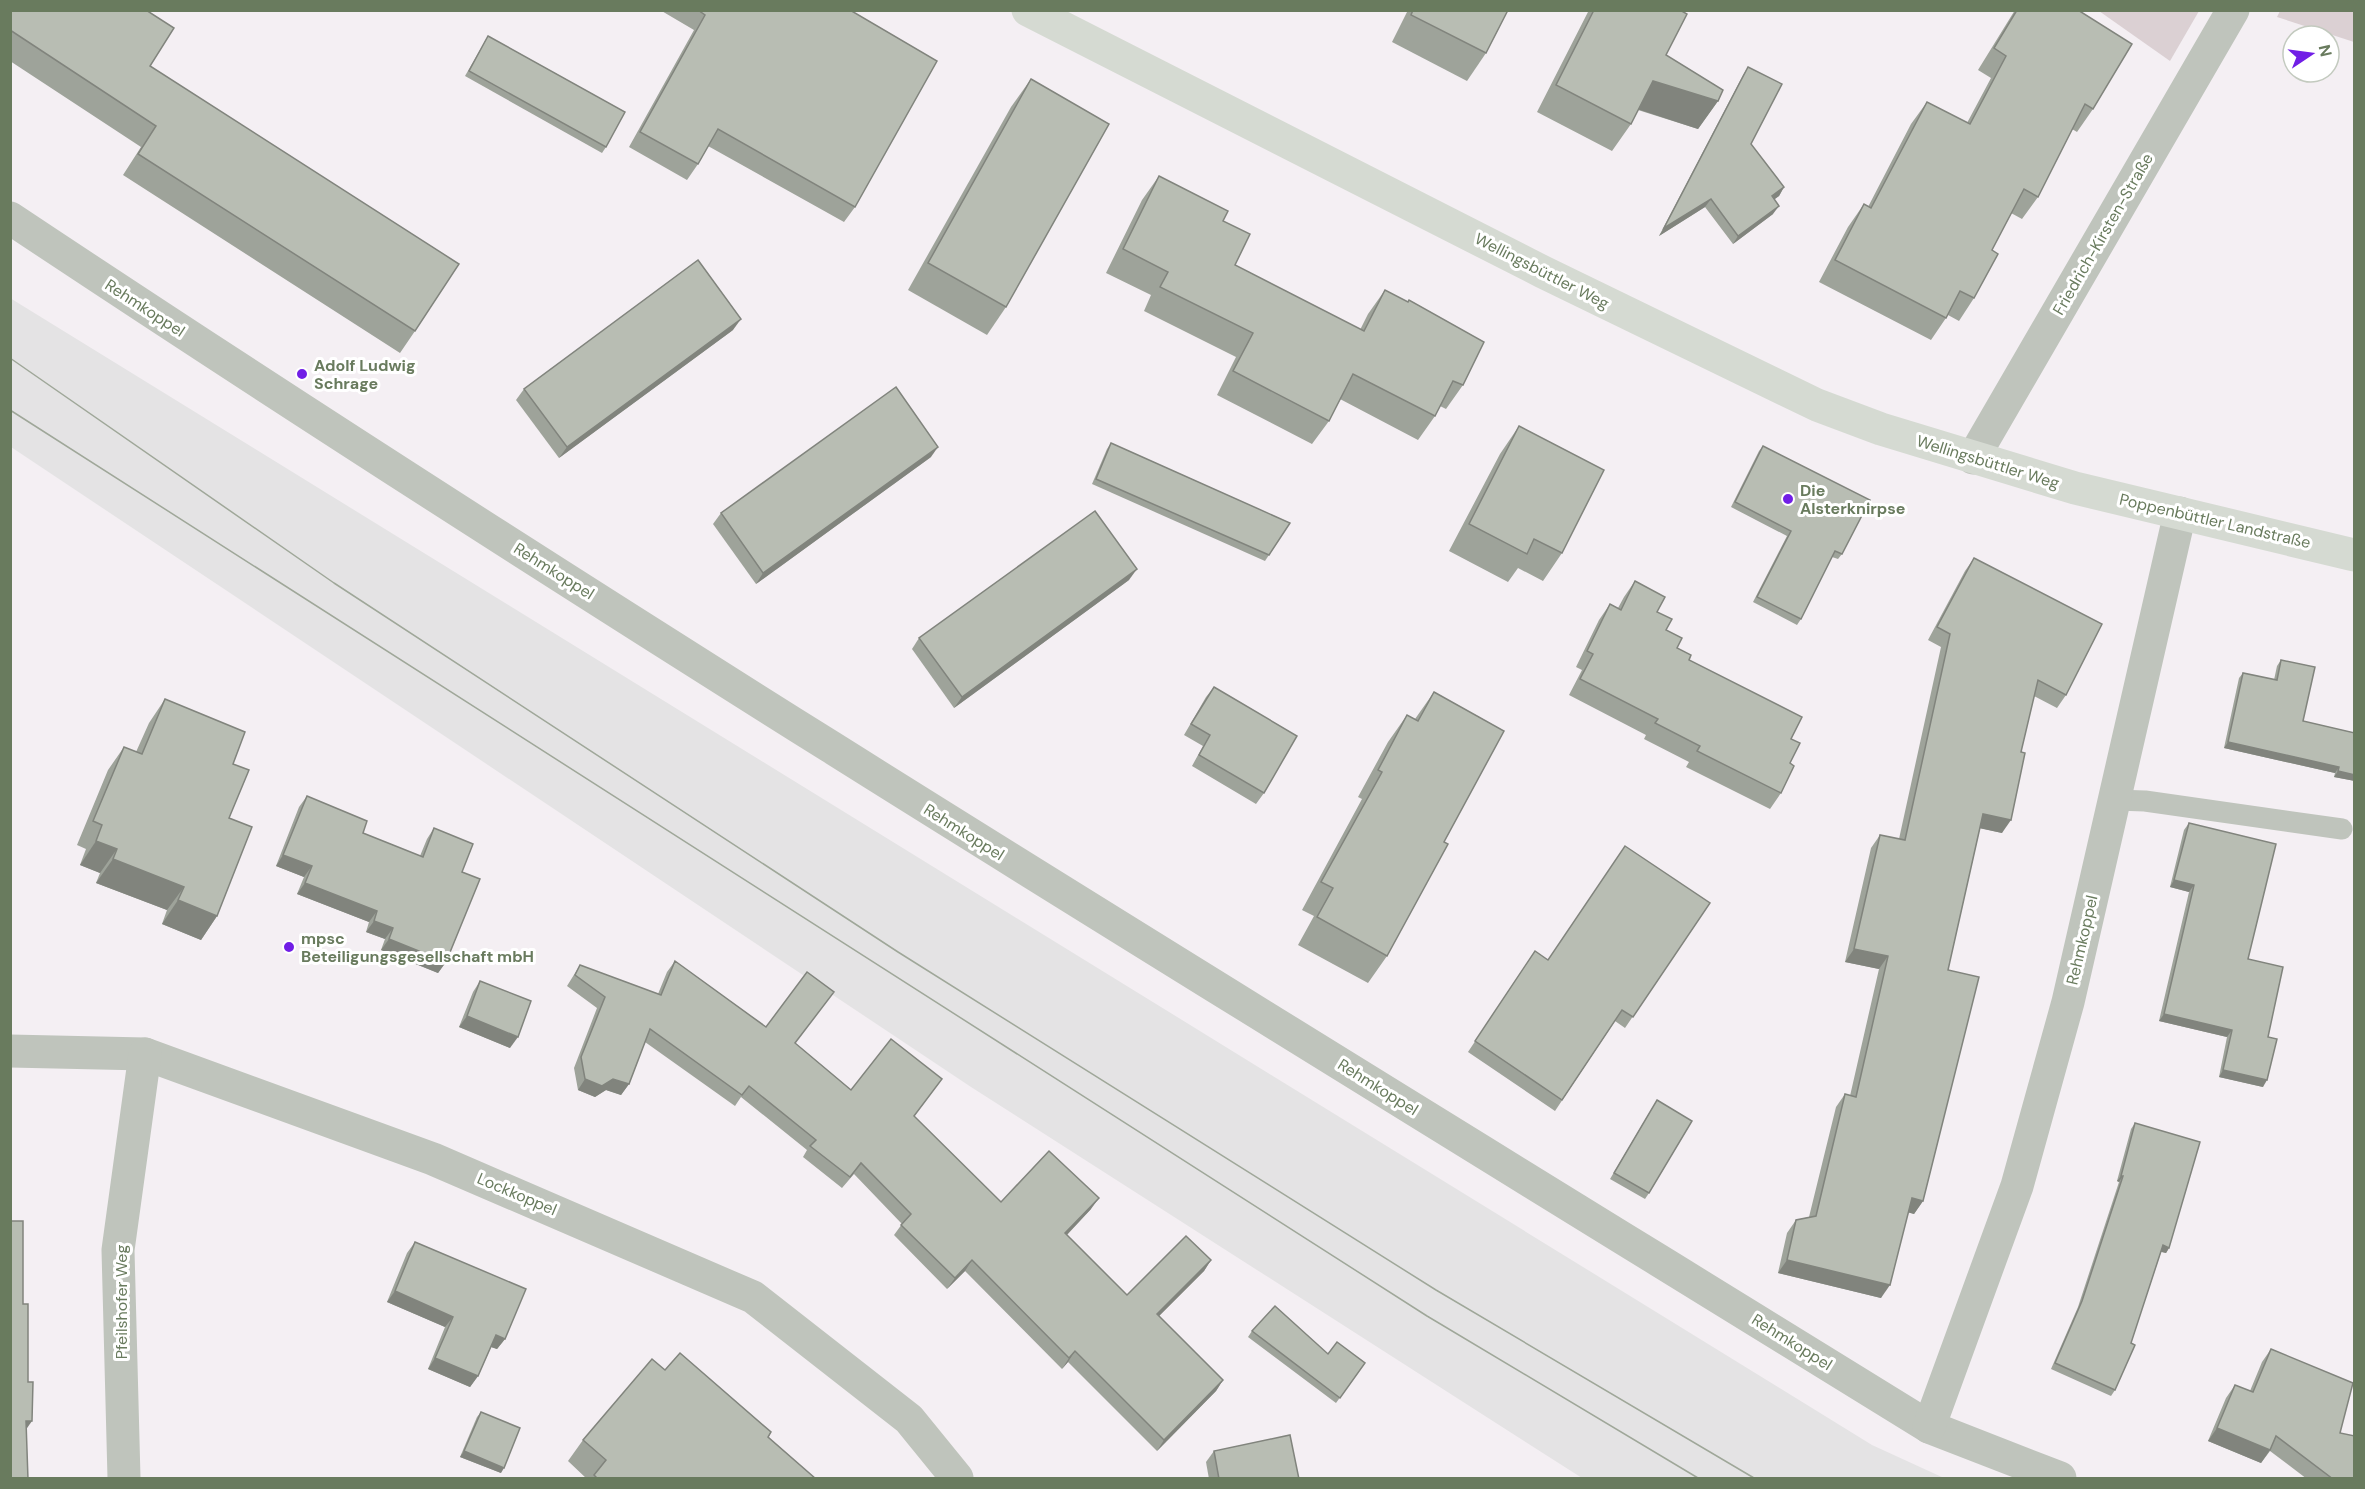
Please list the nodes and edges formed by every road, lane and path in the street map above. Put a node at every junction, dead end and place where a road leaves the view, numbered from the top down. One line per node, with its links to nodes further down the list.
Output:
1 (1028, 10): 4 (main road, Wellingsbüttler Weg)
2 (2233, 10): 4 (street, Friedrich-Kirsten-Straße)
3 (10, 218): 12 (street, Rehmkoppel)
4 (1974, 458): 5 (main road, Wellingsbüttler Weg)
5 (2074, 488): 6 (main road, Poppenbüttler Landstraße)
6 (2180, 513): 7 (main road, Poppenbüttler Landstraße); 8 (street, Rehmkoppel)
7 (2355, 555)
8 (2115, 800): 9 (lane); 12 (street, Rehmkoppel)
9 (2342, 829)
10 (10, 1051): 11 (street, Lockkoppel)
11 (145, 1054): 13 (street, Pfeilshofer Weg); 14 (street, Lockkoppel)
12 (1929, 1427): 15 (street, Rehmkoppel)
13 (124, 1479)
14 (957, 1479)
15 (2060, 1479)

